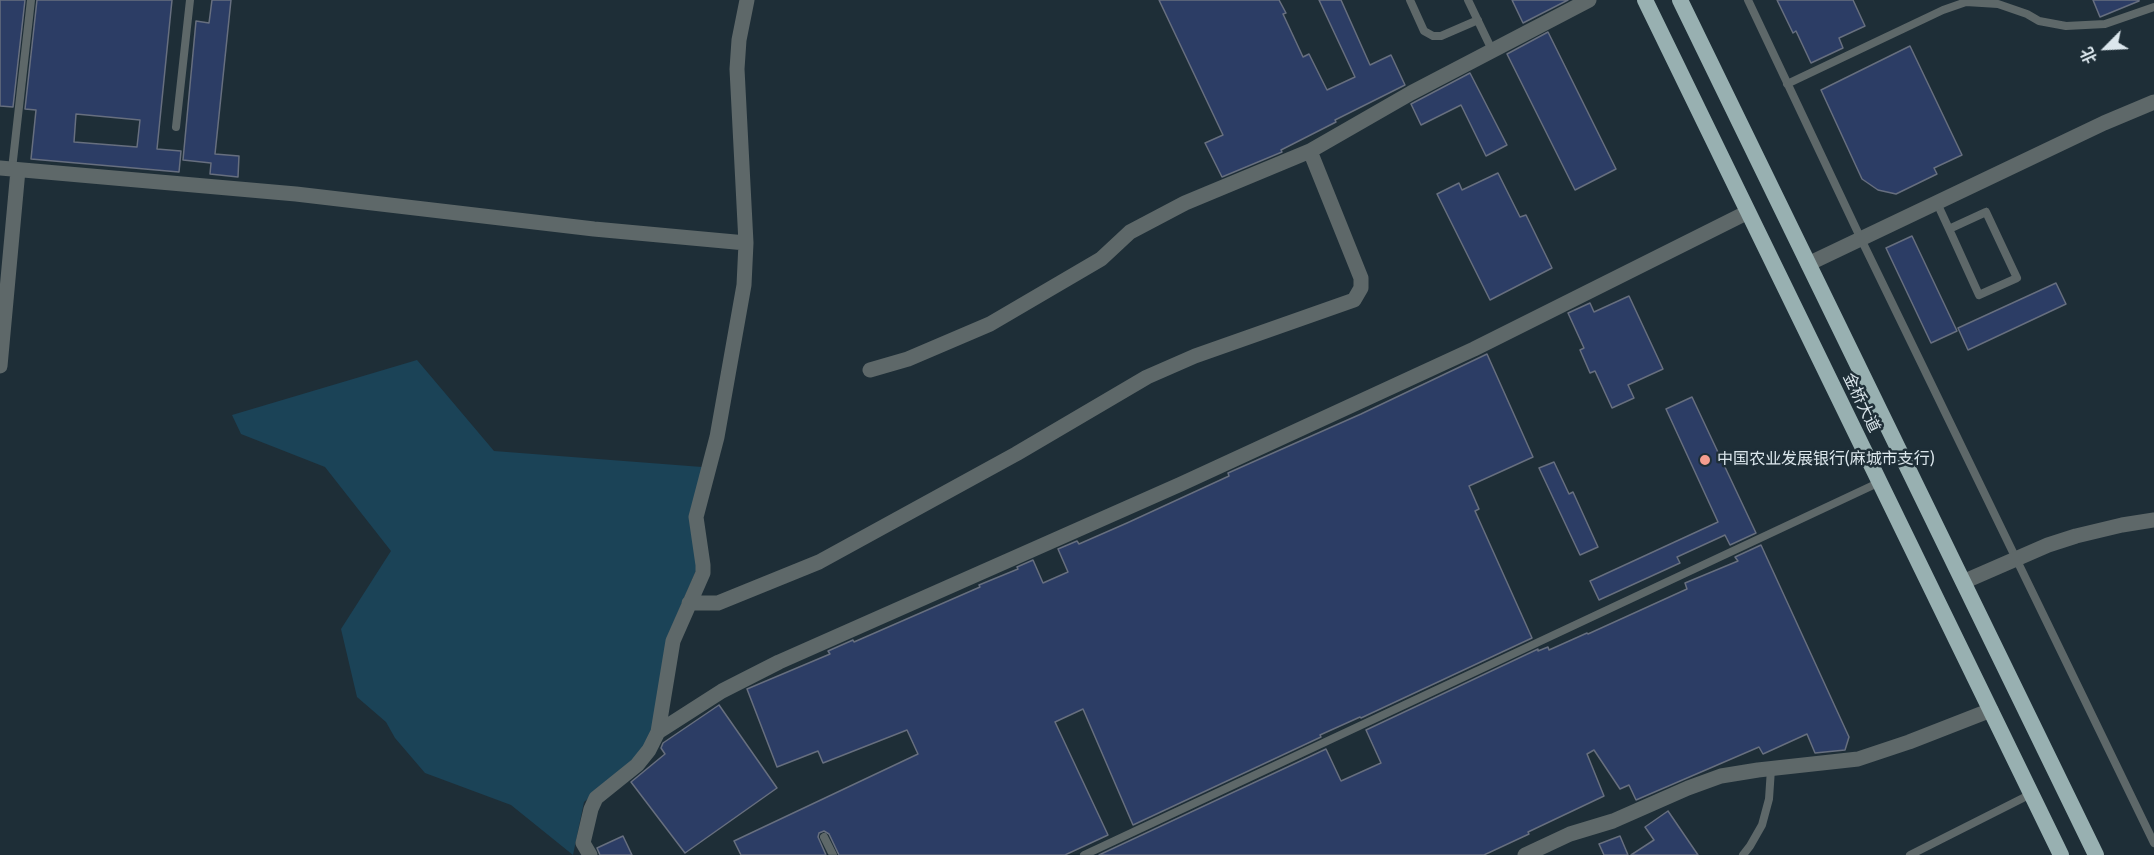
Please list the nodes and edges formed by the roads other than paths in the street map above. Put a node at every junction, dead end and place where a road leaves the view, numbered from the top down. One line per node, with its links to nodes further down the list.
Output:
1 (31, 0): 17 (lane)
2 (190, 0): 15 (lane)
3 (747, 0): 22 (street)
4 (1410, 0): 11 (lane)
5 (1468, 0): 11 (lane)
6 (1589, 0): 12 (street)
7 (1645, 0): 19 (highway, 金桥大道)
8 (1680, 0): 23 (highway, 金桥大道)
9 (1748, 0): 13 (lane)
10 (2154, 8): 13 (lane)
11 (1478, 20): 12 (lane)
12 (1492, 50): 16 (street)
13 (1787, 84): 21 (lane)
14 (2154, 102): 18 (street)
15 (176, 127)
16 (1310, 151): 25 (street); 30 (street)
17 (10, 169): 22 (street); 24 (street)
18 (1937, 203): 20 (lane); 21 (street)
19 (1748, 212): 26 (highway, 金桥大道); 32 (street)
20 (1949, 229): 20 (lane)
21 (1861, 239): 23 (street); 28 (lane)
22 (746, 243): 30 (street)
23 (1809, 264): 29 (highway, 金桥大道)
24 (0, 366)
25 (870, 370)
26 (1880, 482): 31 (highway, 金桥大道); 39 (lane)
27 (2154, 520): 28 (street)
28 (2016, 559): 29 (street); 36 (lane)
29 (1963, 582): 44 (highway, 金桥大道)
30 (689, 603): 32 (street)
31 (1991, 710): 33 (street); 34 (highway, 金桥大道)
32 (658, 732): 37 (street)
33 (1771, 770): 40 (street); 41 (lane)
34 (2031, 794): 42 (lane); 43 (highway, 金桥大道)
35 (824, 837): 38 (lane)
36 (2154, 843)
37 (590, 855)
38 (833, 855)
39 (1084, 855)
40 (1525, 855)
41 (1743, 855)
42 (1910, 855)
43 (2061, 855)
44 (2096, 855)

